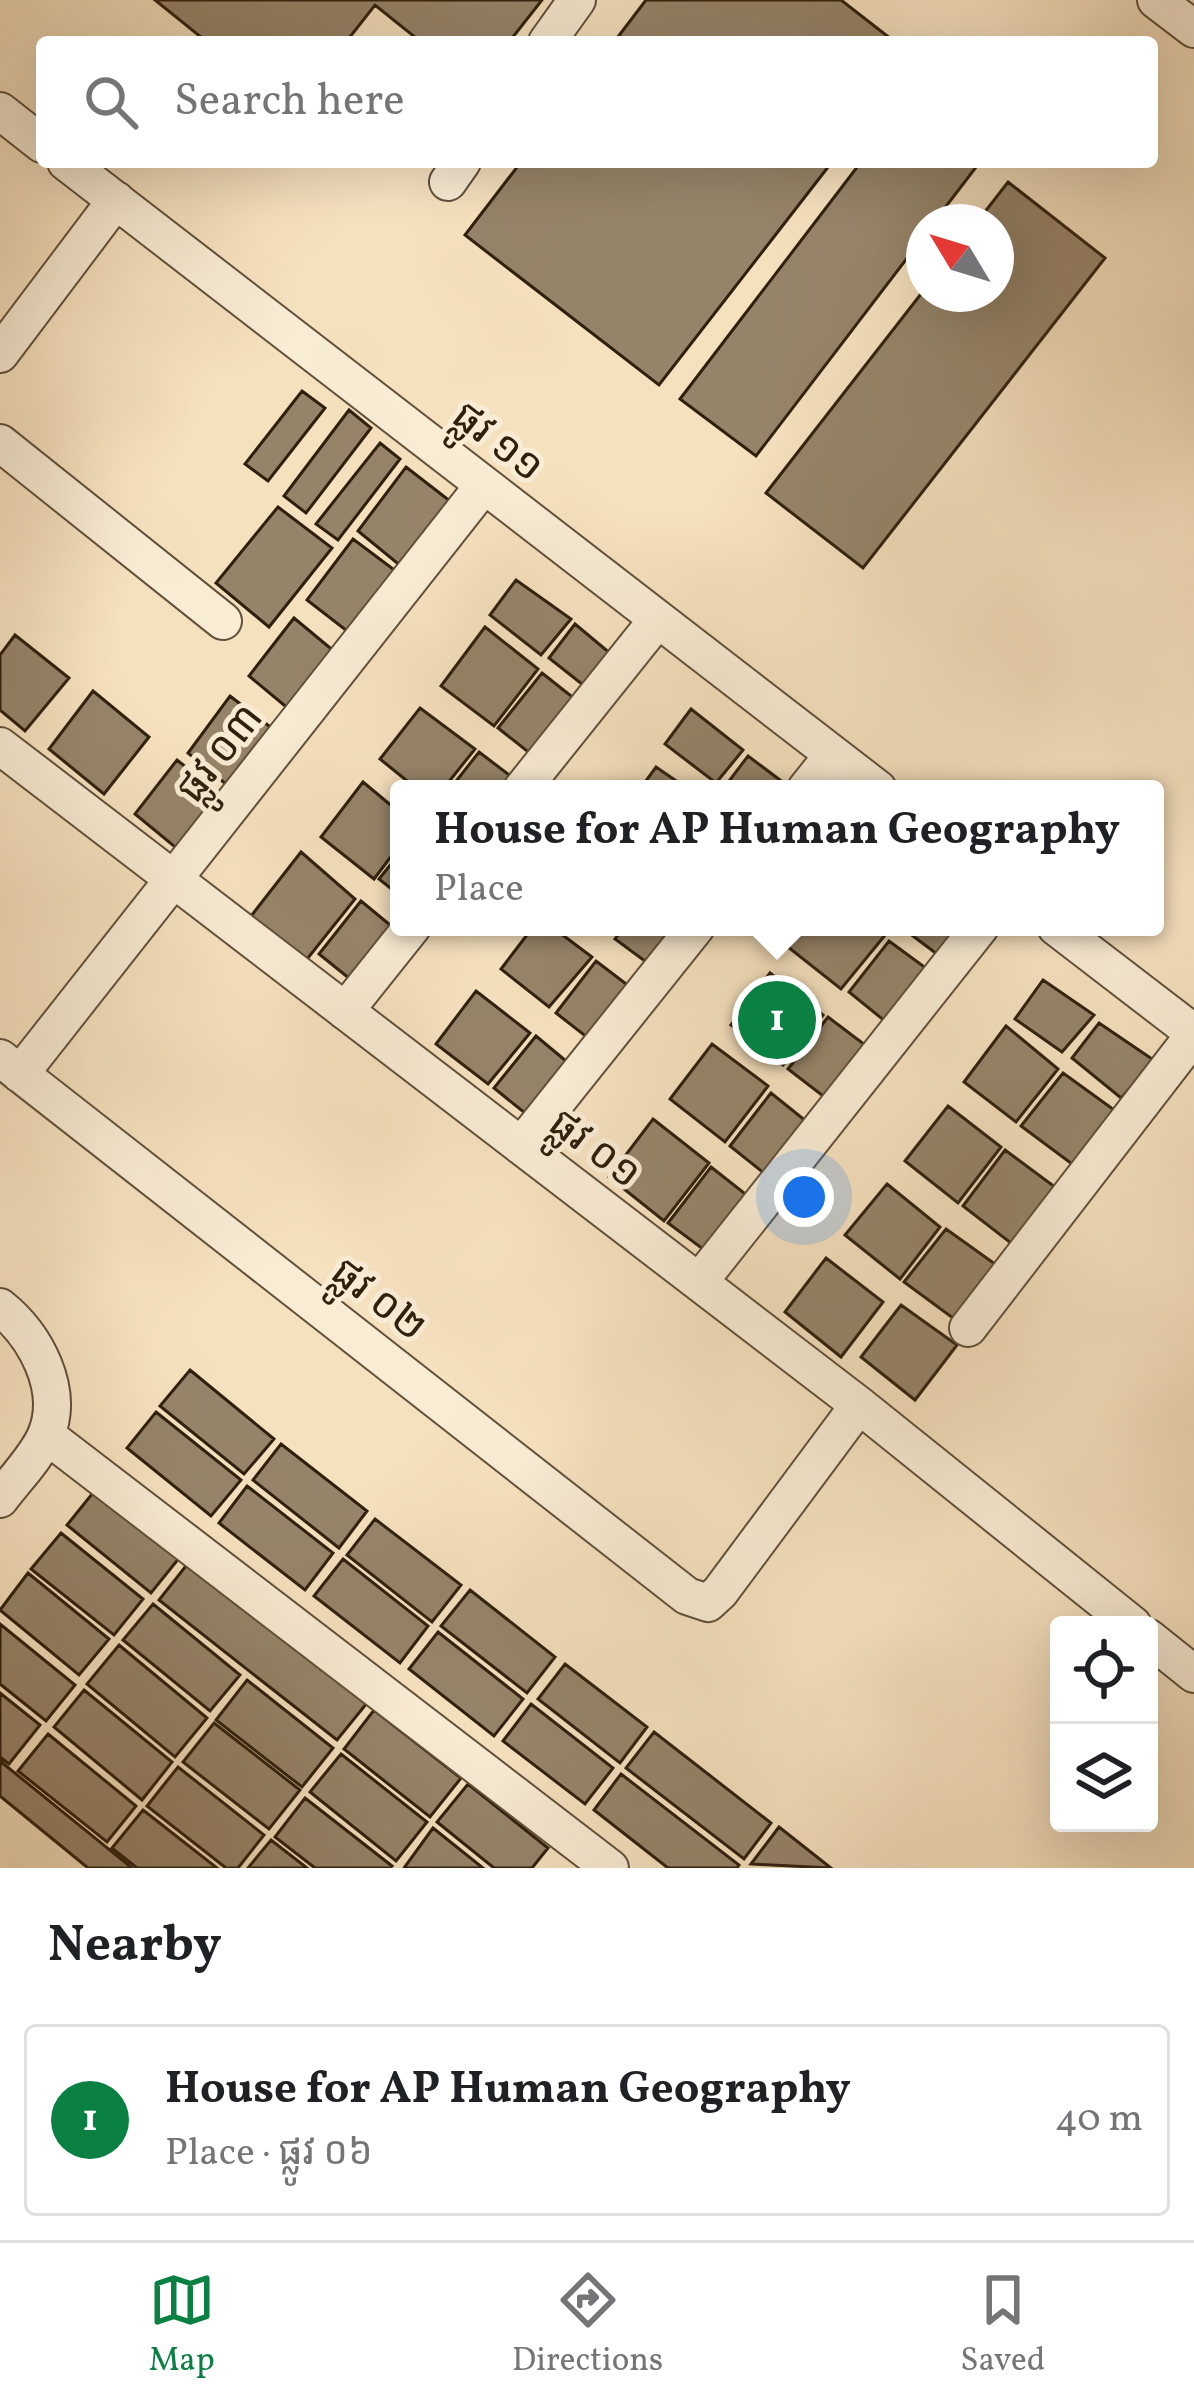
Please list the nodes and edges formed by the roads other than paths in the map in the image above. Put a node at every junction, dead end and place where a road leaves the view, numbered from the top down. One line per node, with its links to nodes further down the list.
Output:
1 (577, 0): 4 (street)
2 (1156, 0): 3 (street)
3 (1194, 29)
4 (551, 36)
5 (0, 111): 6 (street)
6 (36, 139)
7 (74, 168): 8 (street, ផ្លូវ ១១)
8 (116, 200): 9 (street); 11 (street, ផ្លូវ ១១)
9 (0, 354)
10 (0, 443): 13 (street)
11 (484, 485): 12 (street, ផ្លូវ ១១); 19 (street, ផ្លូវ ០៣)
12 (658, 619): 15 (street, ផ្លូវ ១១); 16 (street)
13 (223, 621)
14 (0, 746): 19 (street, ផ្លូវ ០១)
15 (833, 754): 17 (street); 18 (street, ផ្លូវ ១១)
16 (529, 780)
17 (813, 780)
18 (866, 780)
19 (175, 880): 24 (street, ផ្លូវ ០១); 26 (street, ផ្លូវ ០៣)
20 (405, 936): 24 (street)
21 (689, 936): 27 (street)
22 (973, 936): 28 (street)
23 (1068, 936): 25 (street)
24 (345, 1011): 27 (street, ផ្លូវ ០១)
25 (1194, 1034): 30 (street)
26 (10, 1066): 31 (street, ផ្លូវ ០២)
27 (521, 1146): 28 (street, ផ្លូវ ០១)
28 (700, 1282): 31 (street, ផ្លូវ ០១)
29 (0, 1307): 32 (street)
30 (968, 1328)
31 (859, 1405): 34 (street, ផ្លូវ ០១)
32 (46, 1436): 33 (street); 37 (street)
33 (0, 1498)
34 (1122, 1616)
35 (1158, 1645): 36 (street)
36 (1194, 1674)
37 (594, 1864)

